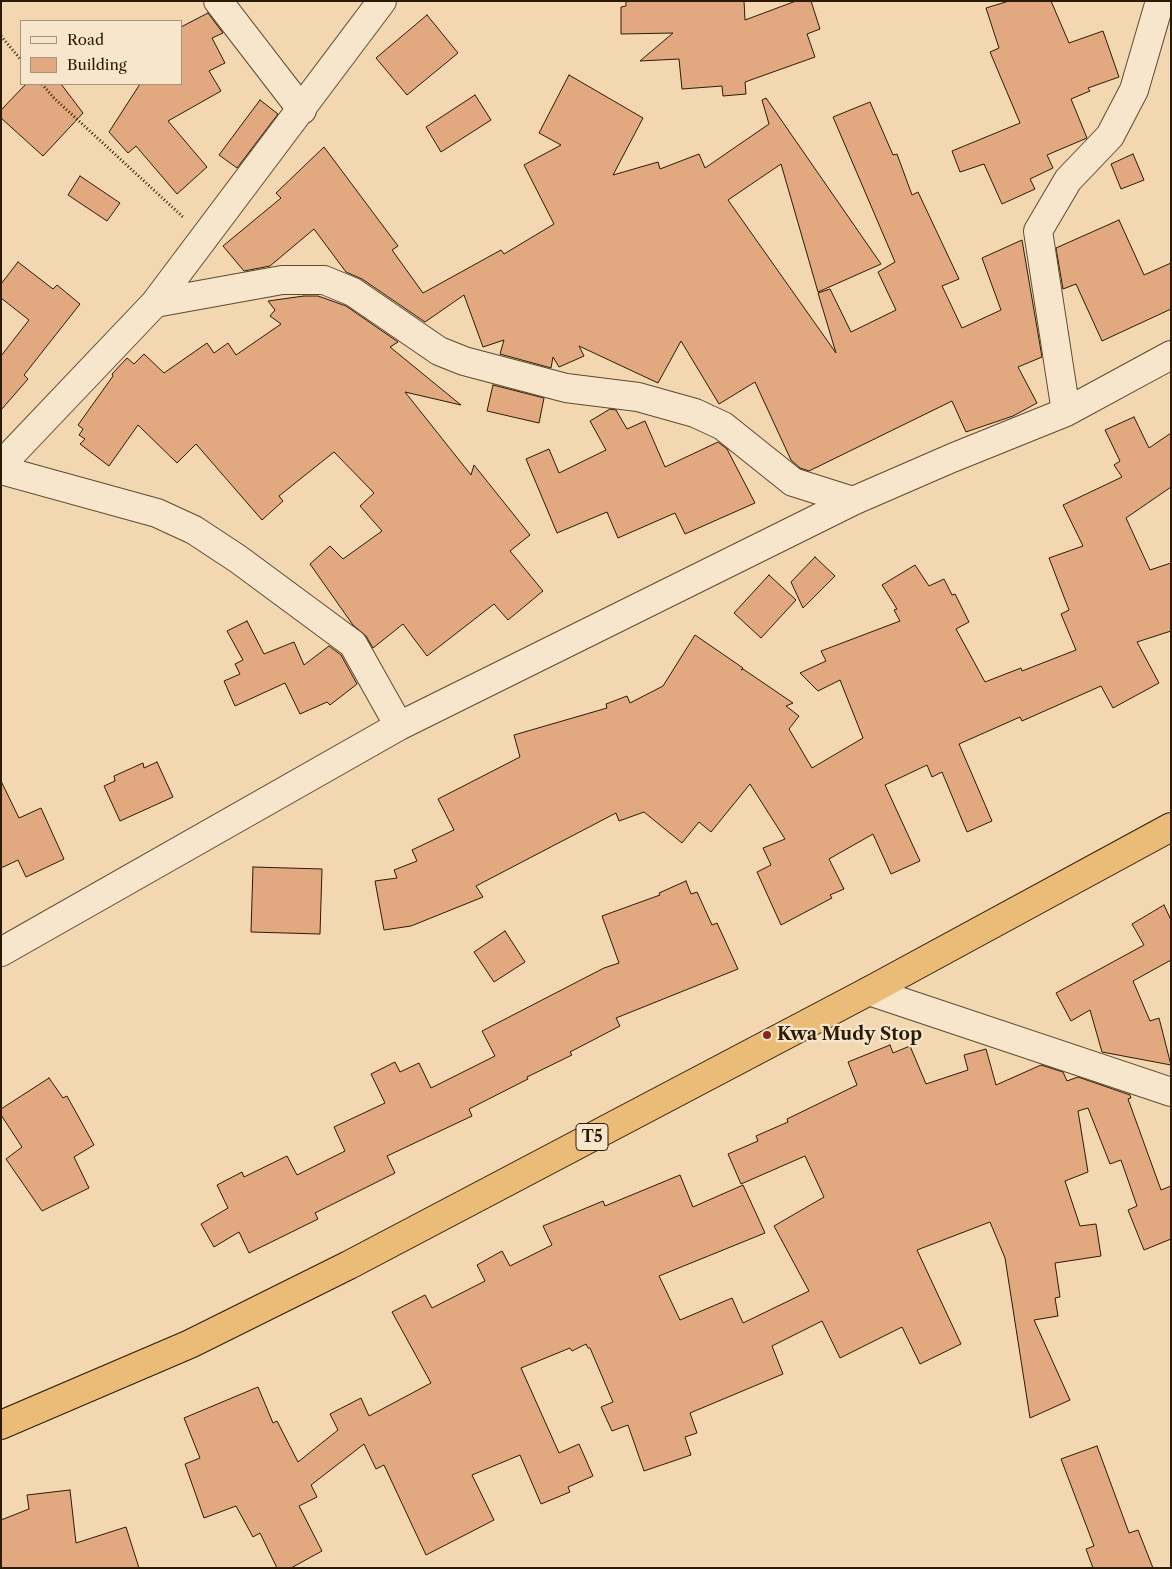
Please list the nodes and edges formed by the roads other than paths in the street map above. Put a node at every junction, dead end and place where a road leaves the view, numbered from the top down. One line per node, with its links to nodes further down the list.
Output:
1 (218, 1): 4 (street)
2 (382, 1): 4 (street)
3 (1160, 1): 7 (street)
4 (302, 110): 5 (street)
5 (155, 303): 8 (street); 10 (street)
6 (1171, 355): 7 (street)
7 (1066, 412): 10 (street)
8 (1, 465)
9 (1, 470): 11 (street)
10 (853, 501): 11 (street)
11 (399, 726): 13 (street)
12 (1171, 827): 14 (highway, T5)
13 (1, 952)
14 (869, 991): 15 (street); 16 (highway, T5)
15 (1171, 1092)
16 (1, 1425)

